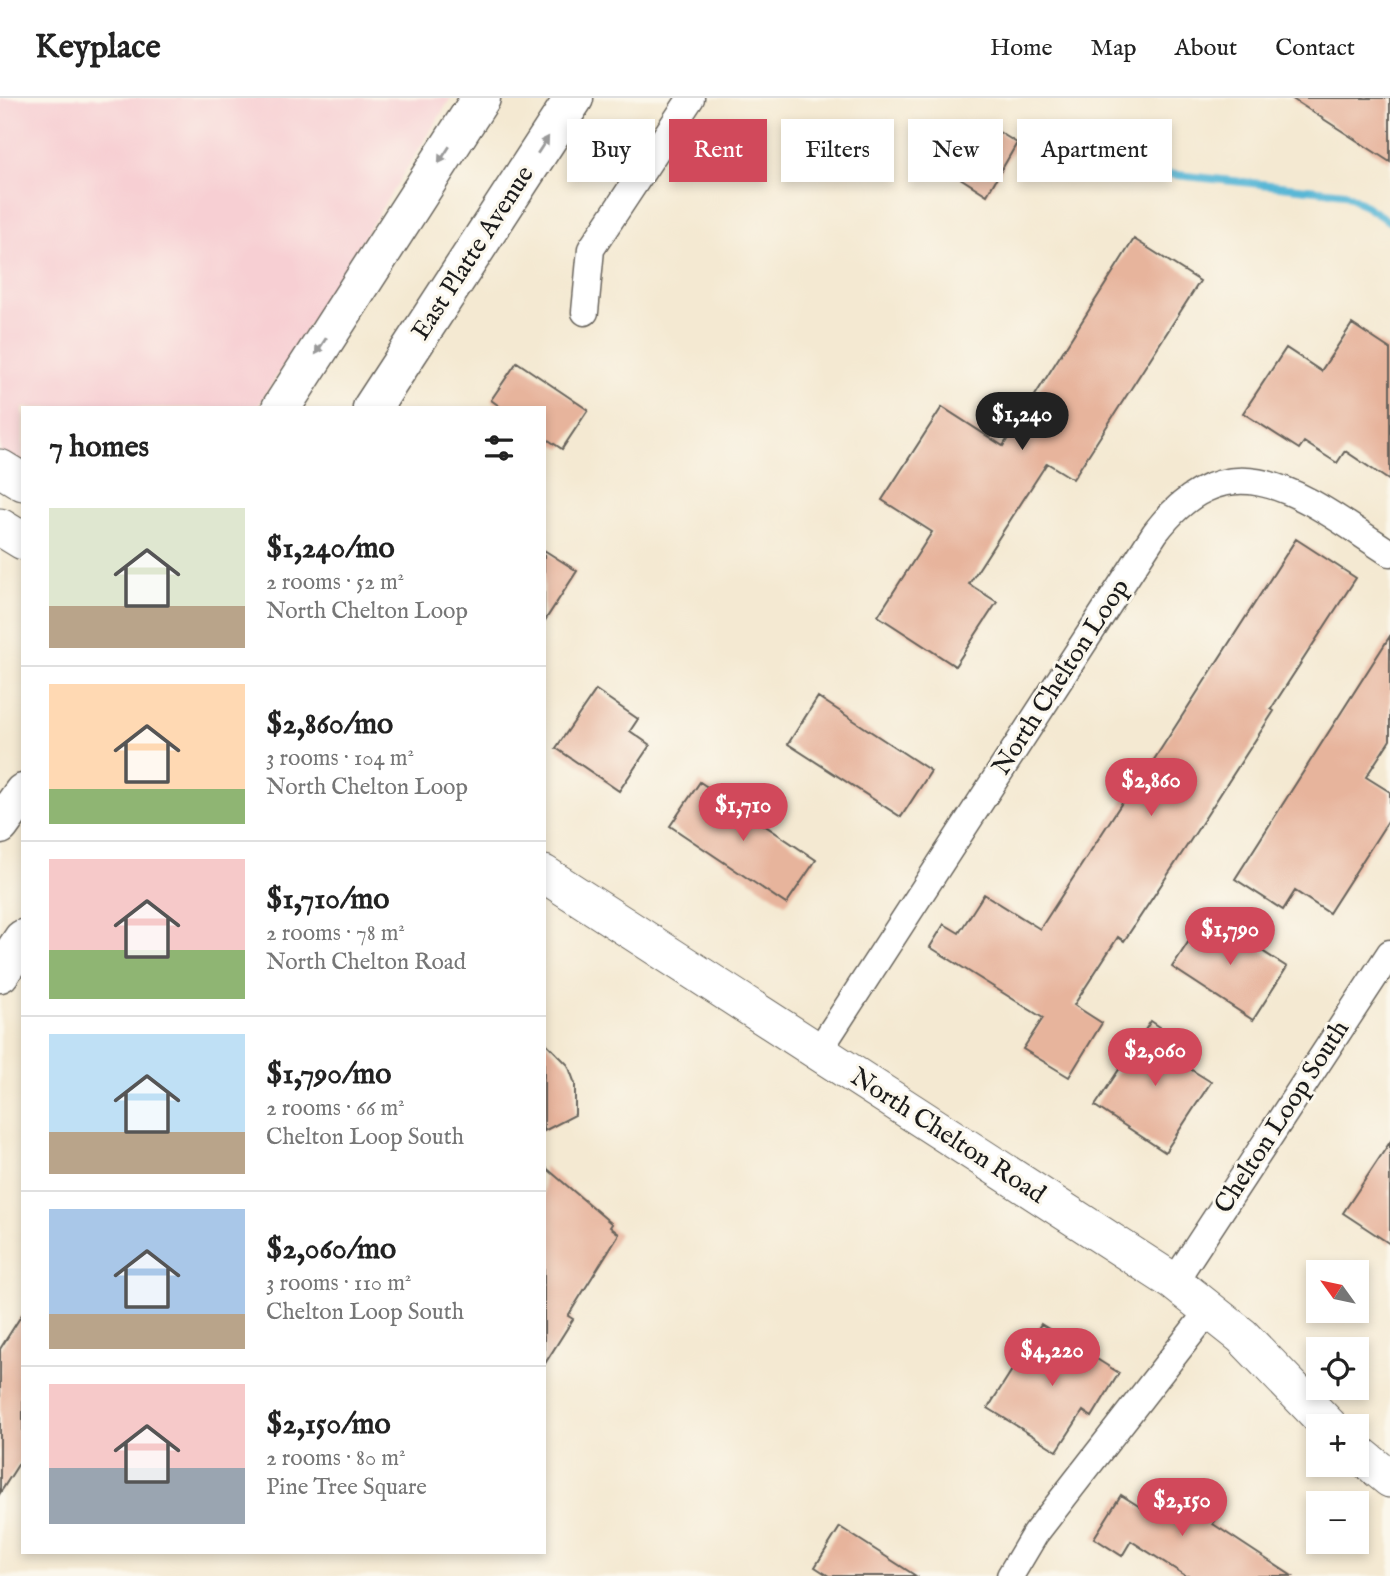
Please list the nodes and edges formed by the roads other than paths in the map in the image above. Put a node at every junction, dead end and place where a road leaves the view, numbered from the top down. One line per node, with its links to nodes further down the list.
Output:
1 (481, 98): 5 (main road, one-way to 5)
2 (574, 98): 6 (main road, East Platte Avenue, one-way to 2)
3 (691, 98): 4 (street)
4 (585, 312)
5 (282, 406)
6 (373, 406)
7 (0, 468): 8 (main road)
8 (21, 481)
9 (0, 527): 10 (main road)
10 (21, 540)
11 (1390, 553): 18 (street, North Chelton Loop)
12 (21, 796): 13 (main road)
13 (0, 825)
14 (546, 875): 18 (main road, North Chelton Road)
15 (21, 942): 17 (main road)
16 (1390, 953): 19 (street, Chelton Loop South)
17 (0, 973)
18 (818, 1052): 19 (main road, North Chelton Road)
19 (1174, 1282): 20 (main road, North Chelton Road)
20 (1210, 1309): 21 (main road, North Chelton Road); 24 (street)
21 (1317, 1414)
22 (1369, 1462): 23 (main road)
23 (1390, 1479)
24 (1010, 1576)

